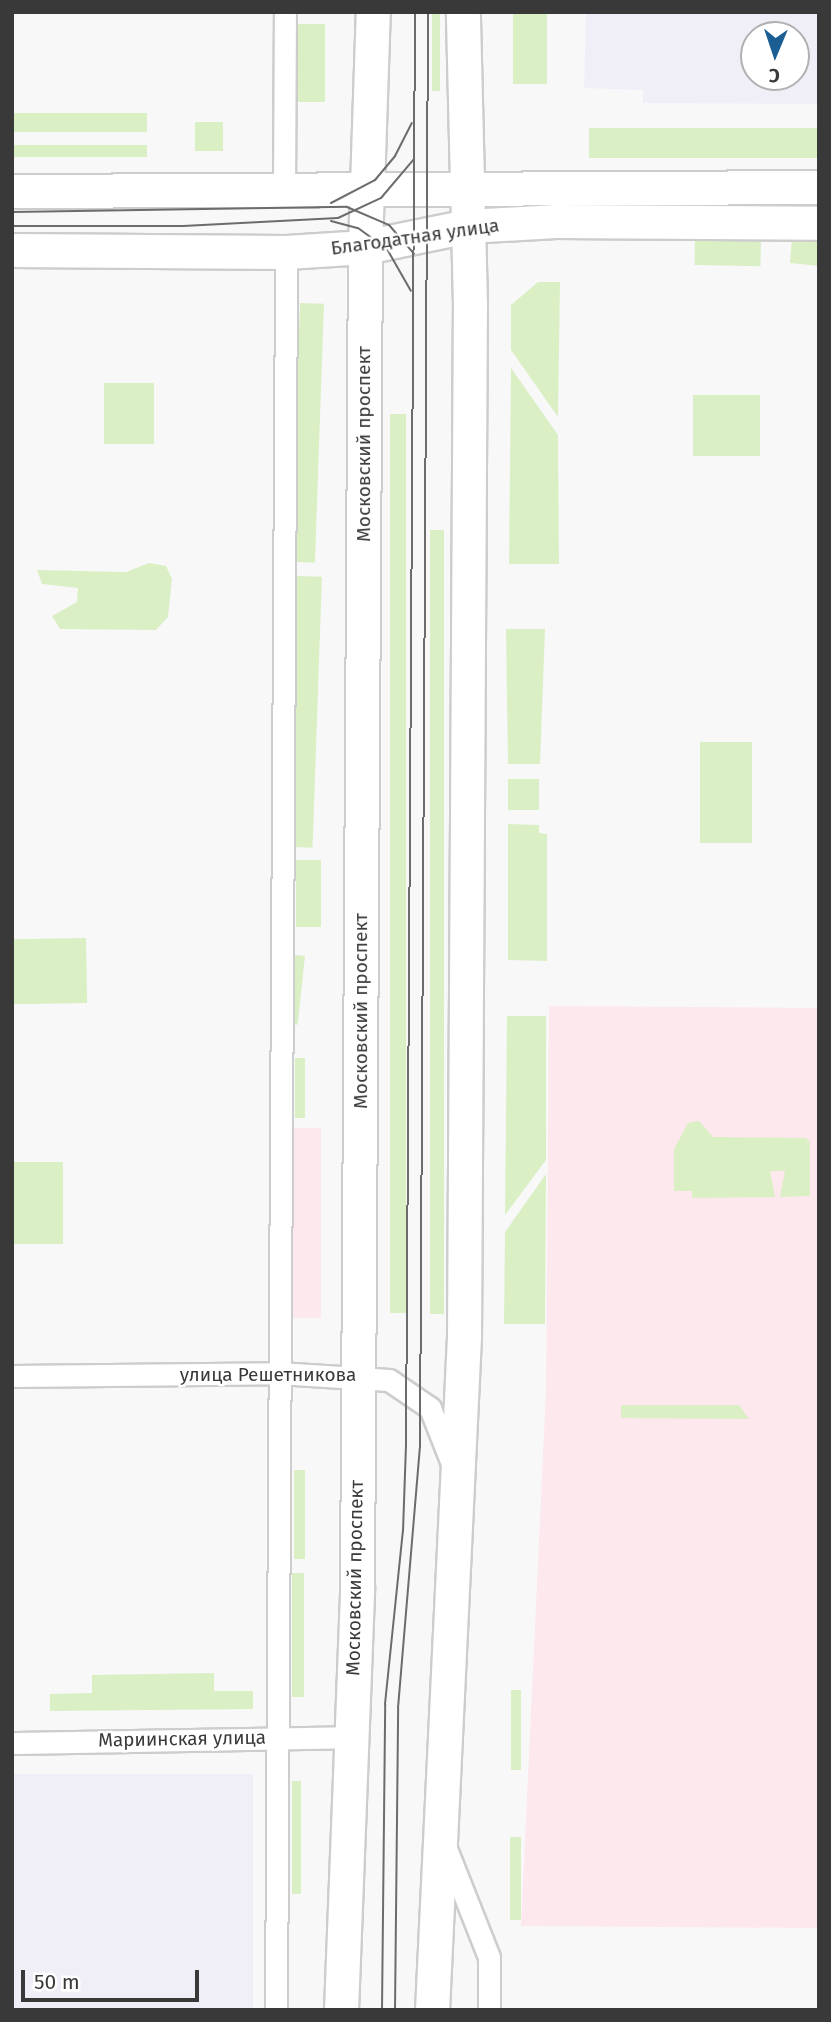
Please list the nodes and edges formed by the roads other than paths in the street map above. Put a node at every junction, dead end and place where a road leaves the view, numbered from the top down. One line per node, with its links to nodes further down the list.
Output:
1 (285, 12): 8 (street)
2 (373, 12): 7 (main road, Московский проспект)
3 (463, 12): 5 (main road)
4 (819, 187): 5 (main road, Благодатная улица)
5 (464, 190): 7 (main road, Благодатная улица); 10 (main road)
6 (12, 191): 8 (main road, Благодатная улица)
7 (367, 191): 8 (main road, Благодатная улица); 11 (main road, Московский проспект)
8 (284, 193)
9 (819, 223): 10 (main road, Благодатная улица)
10 (467, 226): 11 (main road, Благодатная улица); 17 (main road)
11 (365, 247): 13 (main road, Благодатная улица); 15 (main road, Московский проспект)
12 (12, 250): 13 (main road, Благодатная улица)
13 (286, 252): 14 (street)
14 (278, 1373): 15 (street, улица Решетникова); 16 (street, улица Решетникова); 18 (street)
15 (358, 1375): 17 (street, улица Решетникова); 19 (main road, Московский проспект)
16 (12, 1376)
17 (457, 1487): 21 (main road)
18 (277, 1737): 19 (street, Мариинская улица); 20 (street, Мариинская улица); 22 (street)
19 (352, 1737): 23 (main road, Московский проспект)
20 (12, 1743)
21 (441, 1836): 24 (main road); 25 (street)
22 (276, 2010)
23 (341, 2010)
24 (432, 2010)
25 (489, 2010)

